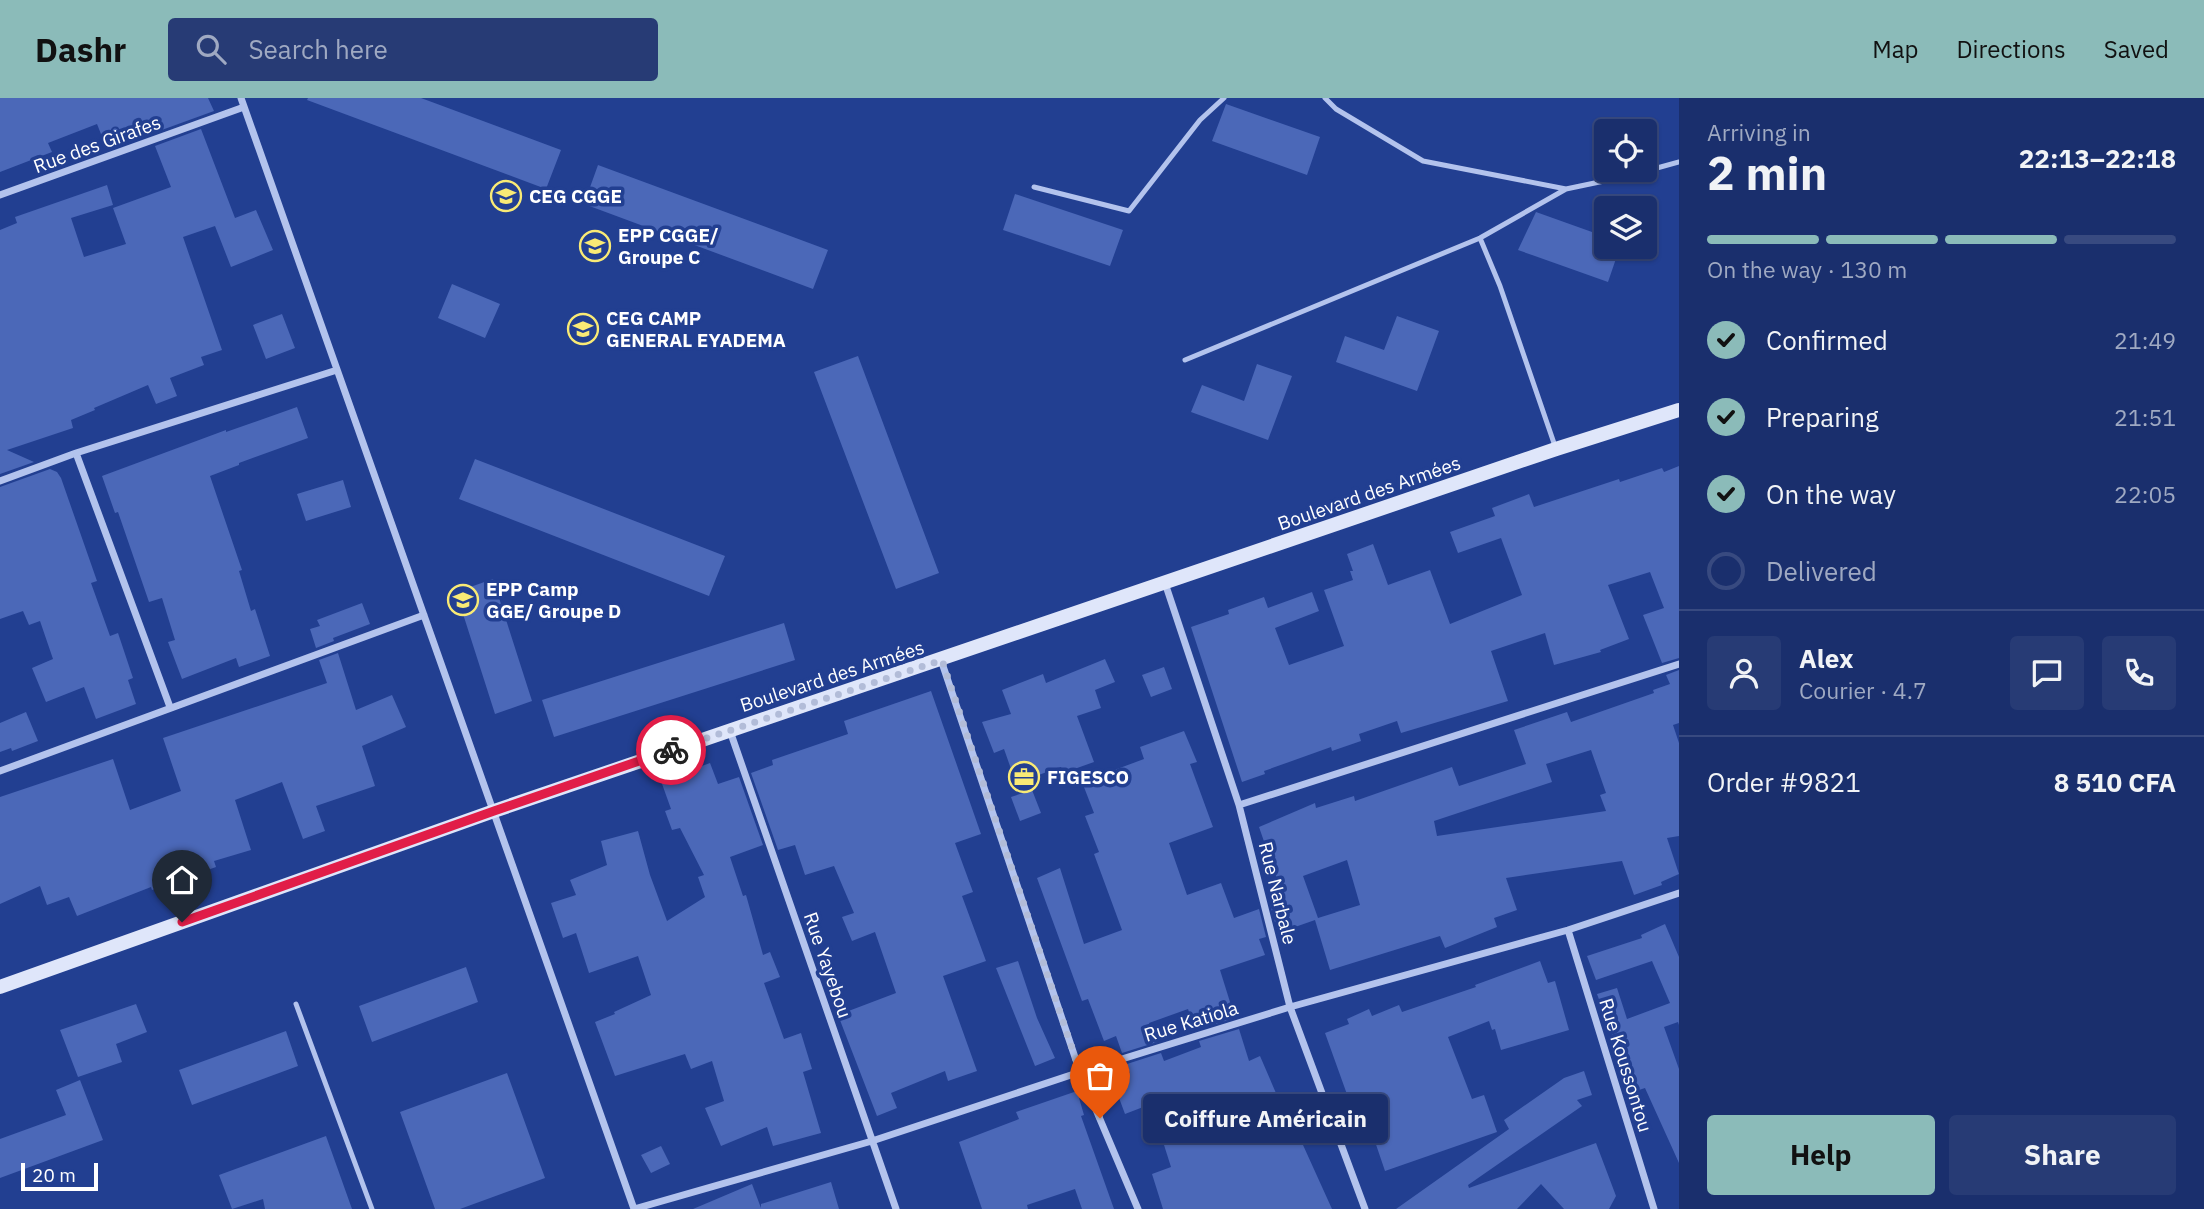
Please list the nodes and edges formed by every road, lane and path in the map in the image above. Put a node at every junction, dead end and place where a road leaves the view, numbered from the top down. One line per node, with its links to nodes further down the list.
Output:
1 (241, 98): 4 (street)
2 (1224, 98): 6 (lane)
3 (1325, 98): 7 (lane)
4 (244, 107): 8 (street, Rue des Girafes); 11 (street)
5 (1679, 162): 7 (lane)
6 (1034, 187)
7 (1566, 189): 9 (lane)
8 (0, 195)
9 (1480, 239): 10 (lane); 13 (lane)
10 (1185, 360)
11 (337, 370): 14 (street); 17 (street)
12 (1679, 410): 13 (street, Boulevard des Armées)
13 (1556, 449): 16 (street, Boulevard des Armées)
14 (76, 453): 15 (street); 20 (street)
15 (0, 481)
16 (1165, 583): 18 (street, Boulevard des Armées); 23 (street, Rue Narbale)
17 (424, 615): 20 (street); 24 (street)
18 (942, 660): 21 (street, Boulevard des Armées); 30 (street)
19 (1679, 664): 23 (street)
20 (170, 707): 22 (street)
21 (730, 730): 24 (street, Boulevard des Armées); 31 (street, Rue Yayebou)
22 (0, 771)
23 (1239, 804): 29 (street, Rue Narbale)
24 (494, 811): 27 (street, Boulevard des Armées); 33 (street)
25 (1679, 893): 26 (street, Rue Katiola)
26 (1568, 930): 29 (street, Rue Katiola); 37 (street, Rue Koussontou)
27 (0, 987)
28 (296, 1004): 32 (lane)
29 (1290, 1007): 30 (street, Rue Katiola); 36 (street, Rue Narbale)
30 (1080, 1072): 31 (street, Rue Katiola); 35 (street)
31 (872, 1141): 33 (street, Rue Katiola); 34 (street, Rue Yayebou)
32 (372, 1209)
33 (634, 1209)
34 (896, 1209)
35 (1138, 1209)
36 (1365, 1209)
37 (1654, 1209)

